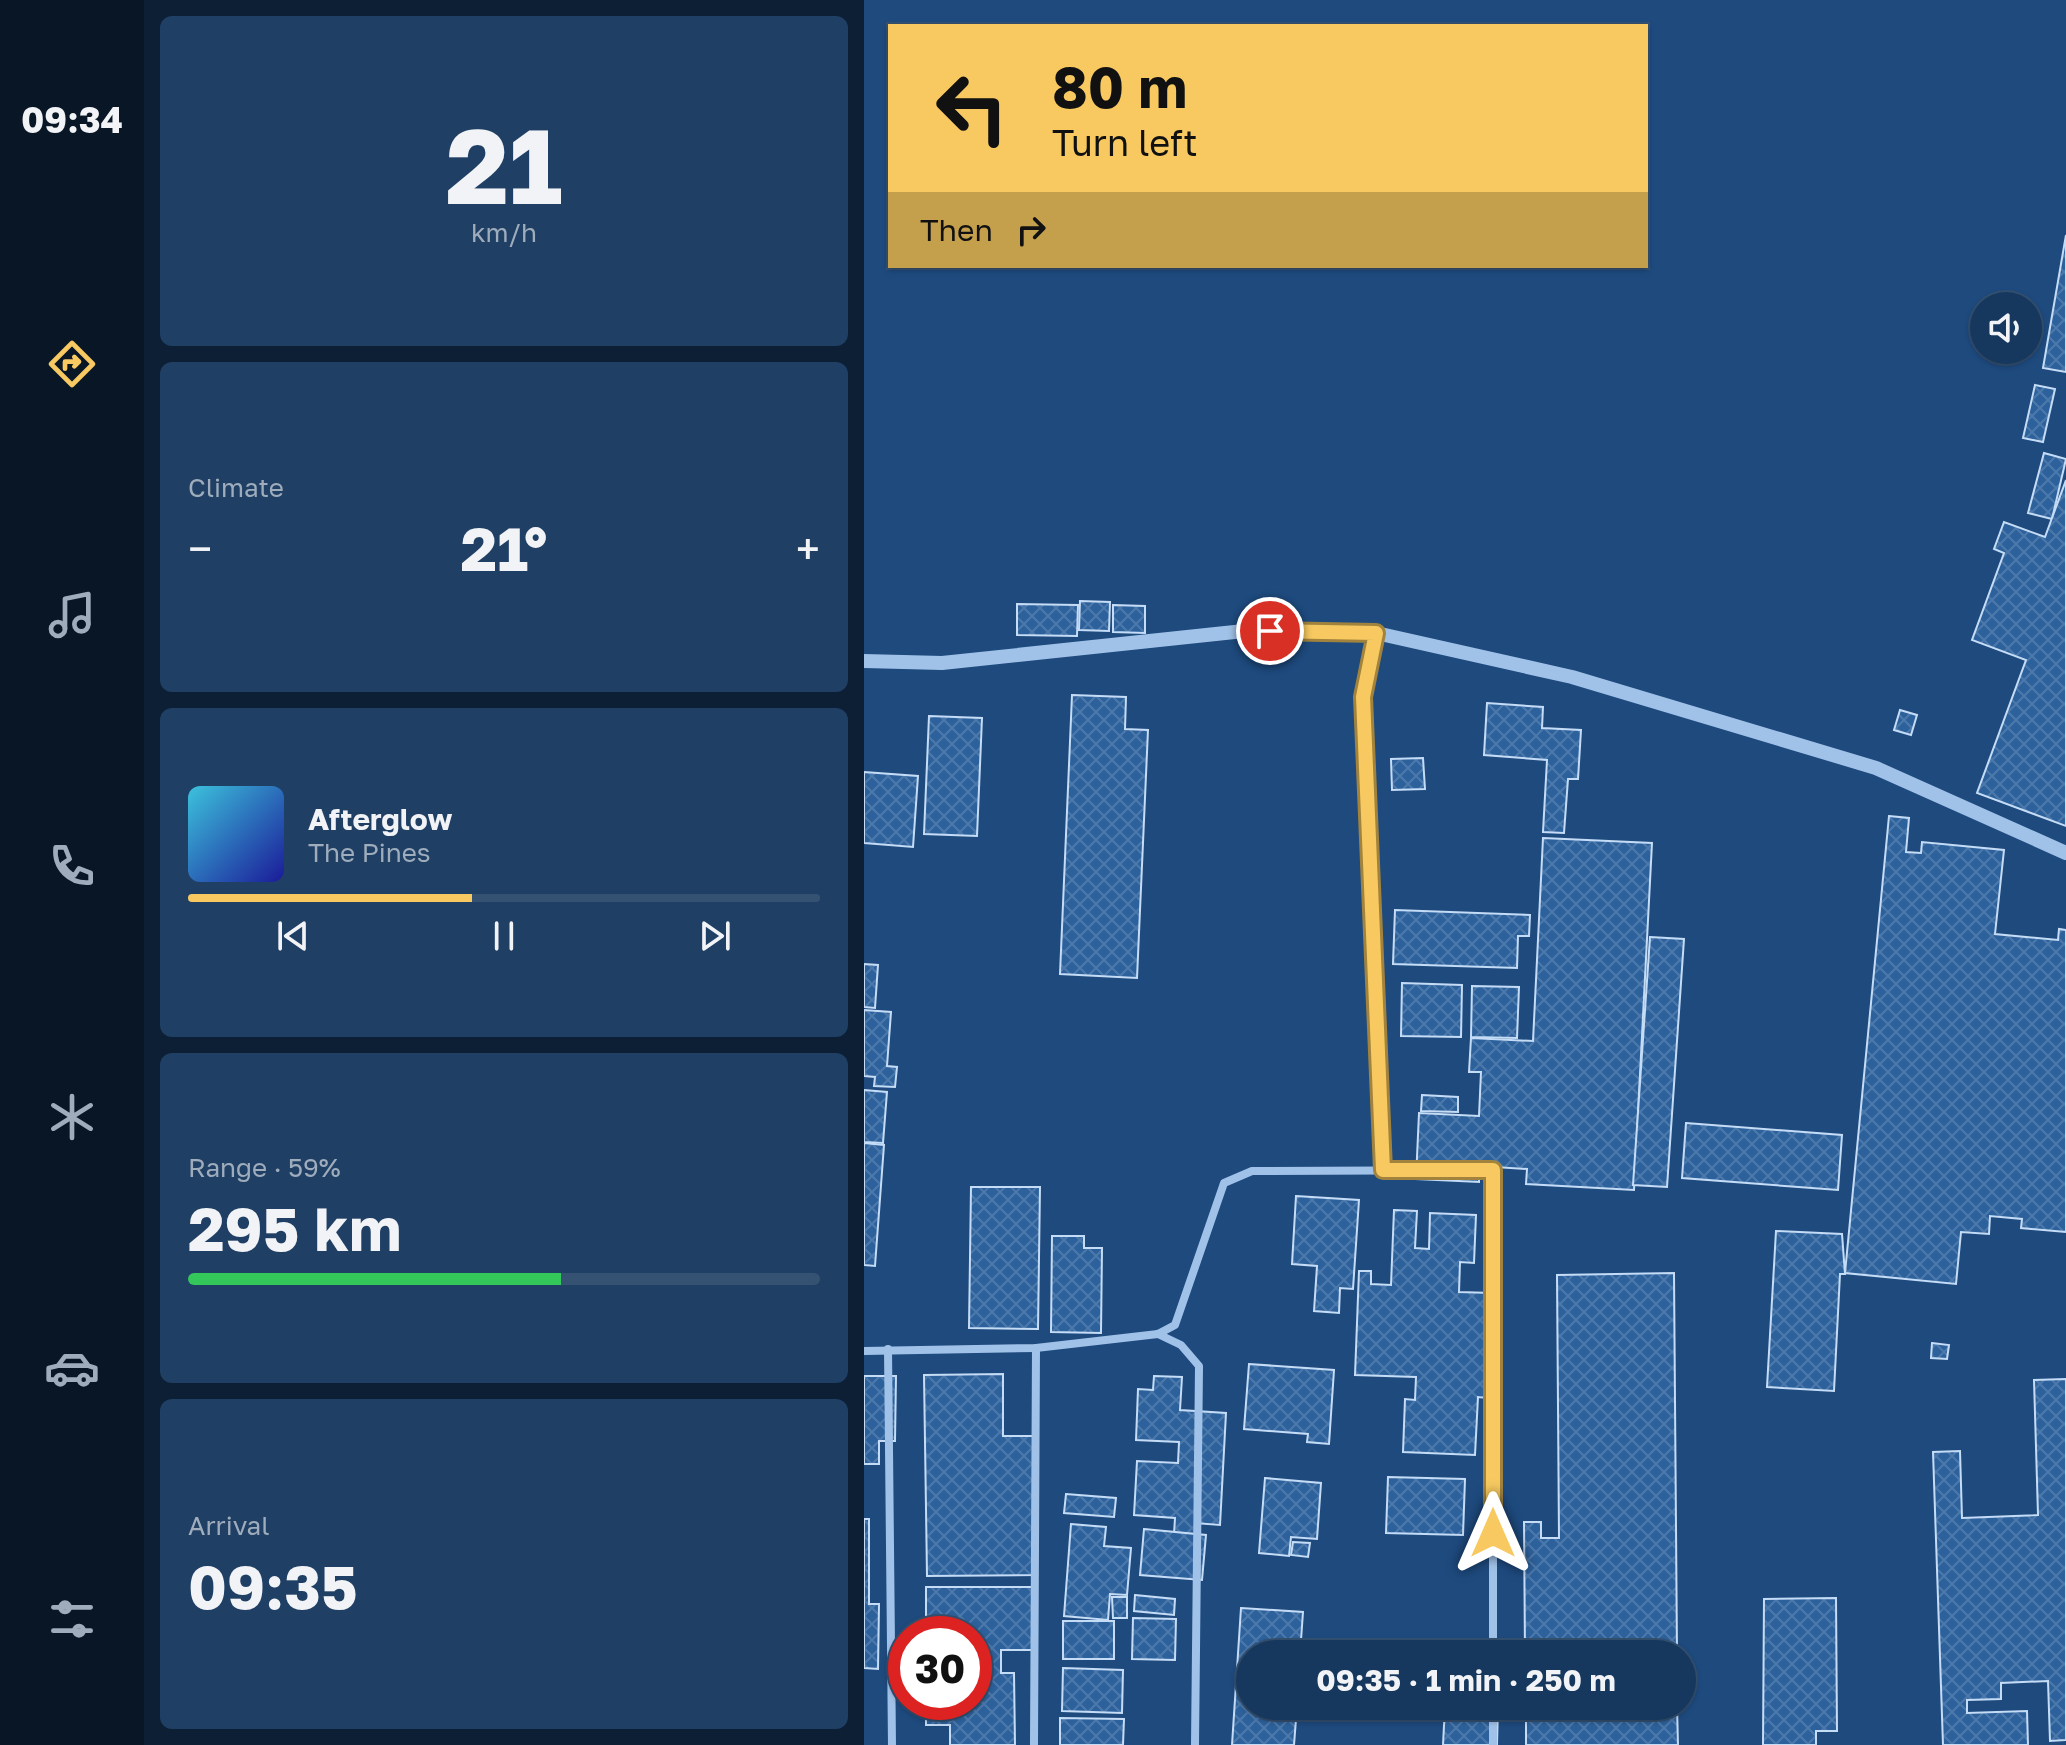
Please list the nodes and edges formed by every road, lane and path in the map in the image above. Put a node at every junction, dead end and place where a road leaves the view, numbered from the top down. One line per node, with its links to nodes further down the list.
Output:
1 (1376, 633): 2 (street); 3 (street); 4 (street)
2 (864, 661)
3 (2066, 853)
4 (1383, 1170): 5 (street); 9 (street)
5 (1158, 1334): 6 (street); 13 (street)
6 (1036, 1348): 7 (street); 12 (street)
7 (888, 1349): 8 (street); 11 (street)
8 (864, 1351)
9 (1493, 1640)
10 (1493, 1720): 14 (street)
11 (892, 1745)
12 (1034, 1745)
13 (1195, 1745)
14 (1493, 1745)

